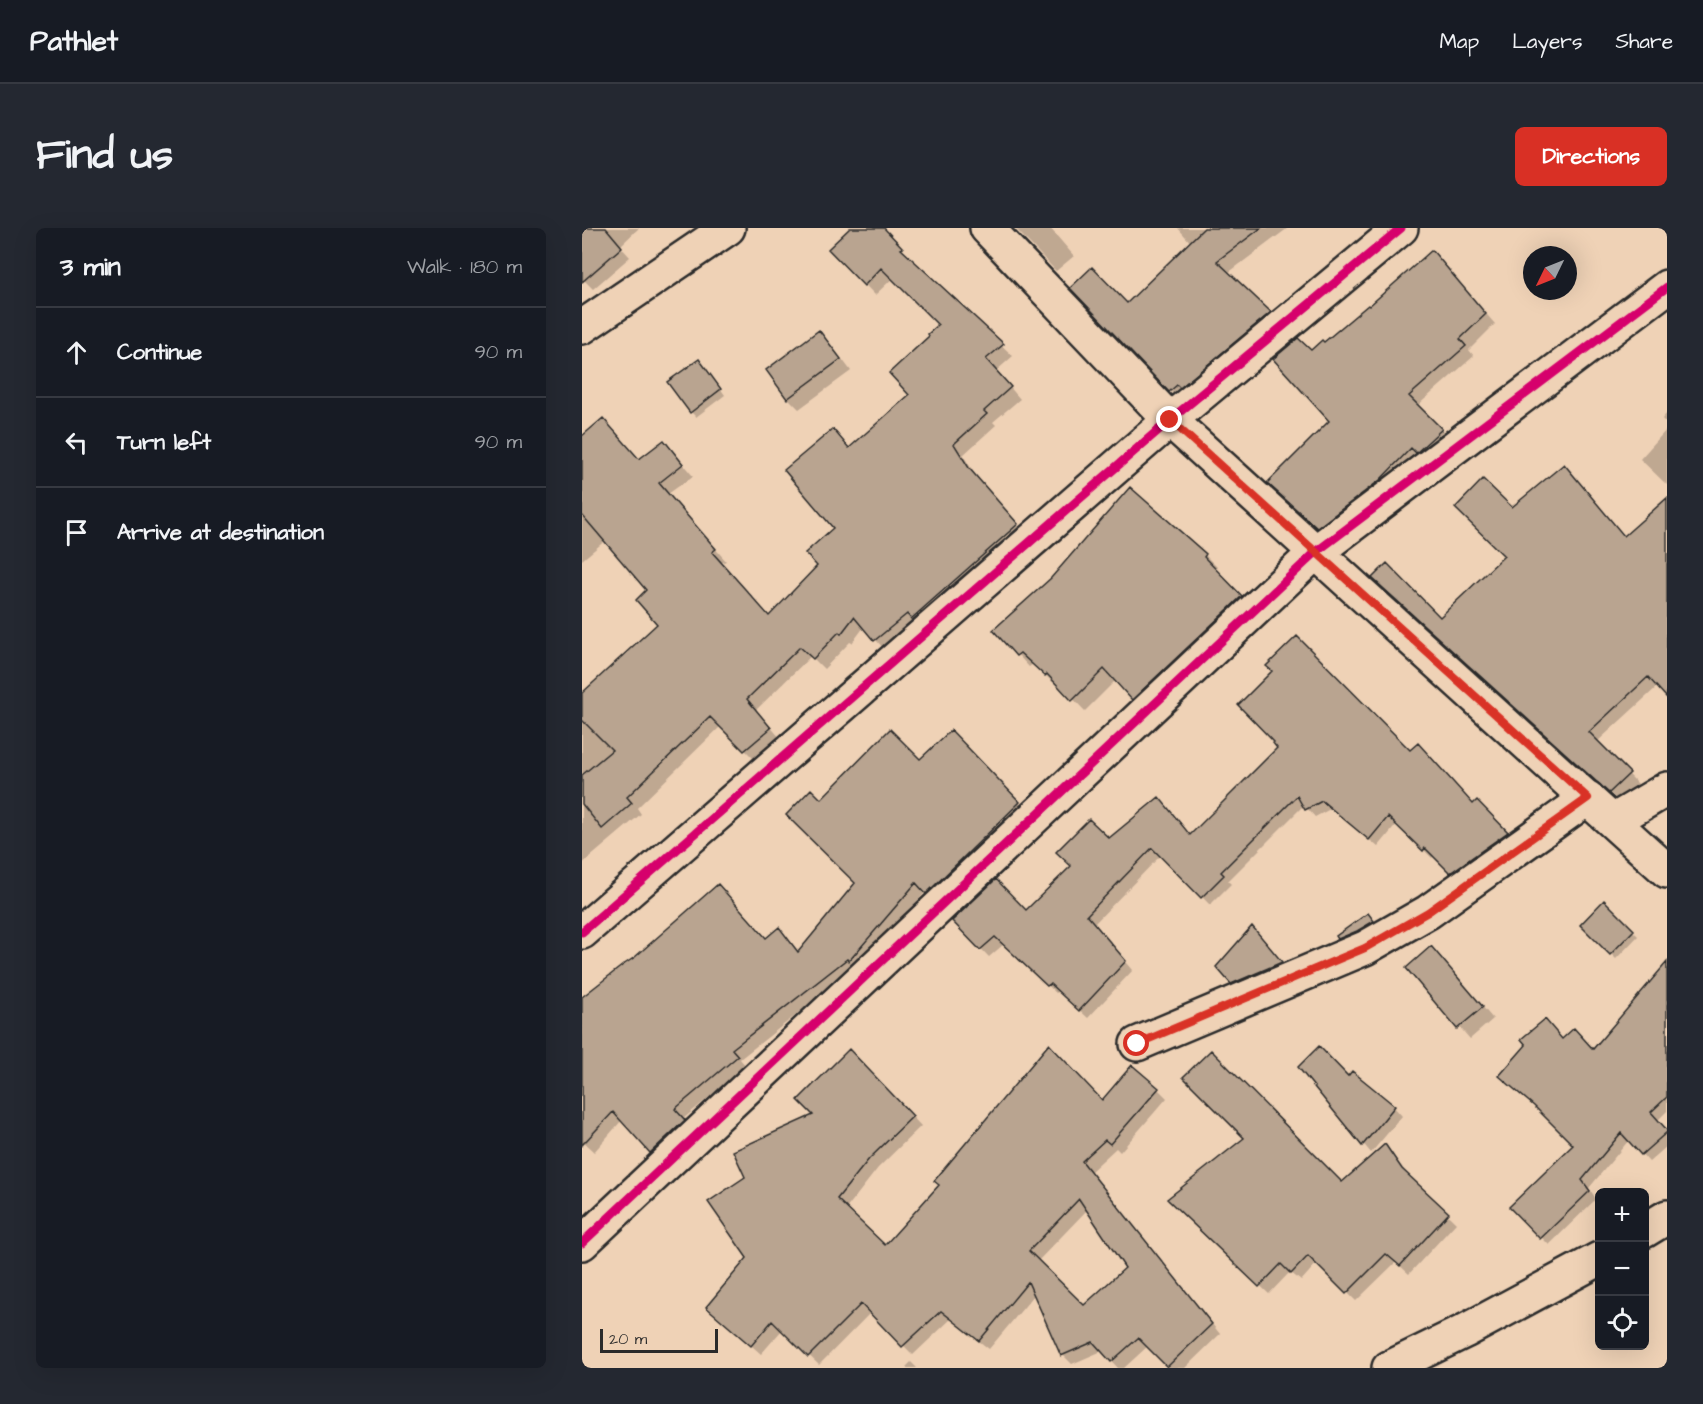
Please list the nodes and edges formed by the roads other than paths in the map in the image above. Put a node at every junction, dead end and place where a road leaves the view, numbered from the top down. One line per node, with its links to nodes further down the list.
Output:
1 (728, 228): 5 (street)
2 (987, 228): 6 (street)
3 (1401, 228): 6 (street)
4 (1667, 287): 7 (street)
5 (582, 327)
6 (1170, 420): 7 (street); 12 (street)
7 (1316, 552): 9 (street); 16 (street)
8 (1667, 789): 10 (street)
9 (1588, 798): 10 (street); 13 (street)
10 (1613, 821): 11 (street)
11 (1667, 871)
12 (582, 932)
13 (1137, 1044)
14 (1667, 1217): 15 (street)
15 (1649, 1228)
16 (582, 1243)
17 (1595, 1261): 18 (street)
18 (1389, 1368)

